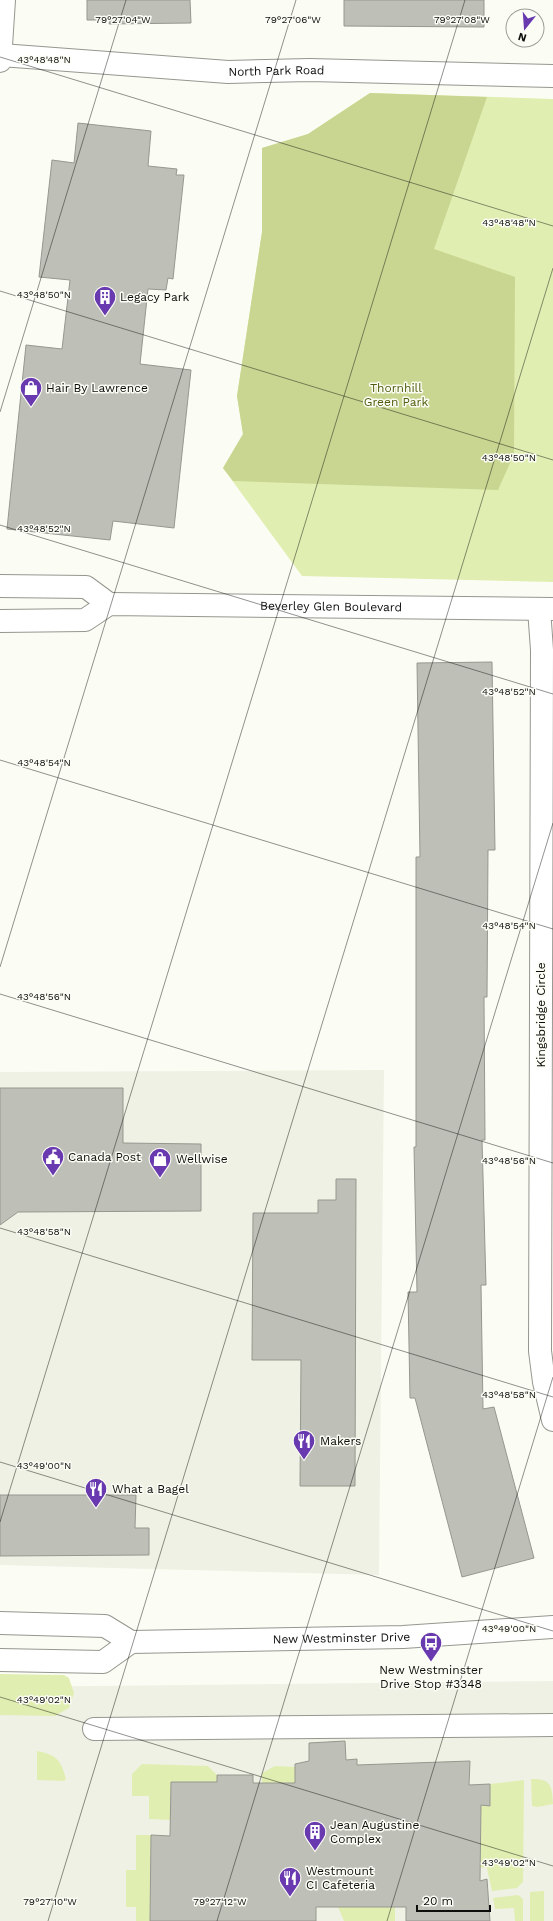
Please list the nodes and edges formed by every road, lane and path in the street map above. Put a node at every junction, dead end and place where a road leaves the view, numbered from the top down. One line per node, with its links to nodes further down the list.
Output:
1 (4, 0): 2 (street)
2 (0, 58): 3 (street, North Park Road)
3 (553, 76)
4 (0, 586): 5 (street)
5 (109, 604): 6 (street, Beverley Glen Boulevard); 7 (street)
6 (546, 609): 8 (street, Kingsbridge Circle)
7 (0, 621)
8 (553, 1420)
9 (0, 1623): 11 (street)
10 (553, 1626): 11 (street, New Westminster Drive)
11 (131, 1642): 12 (street)
12 (0, 1660)
13 (553, 1725): 14 (street)
14 (94, 1729)

